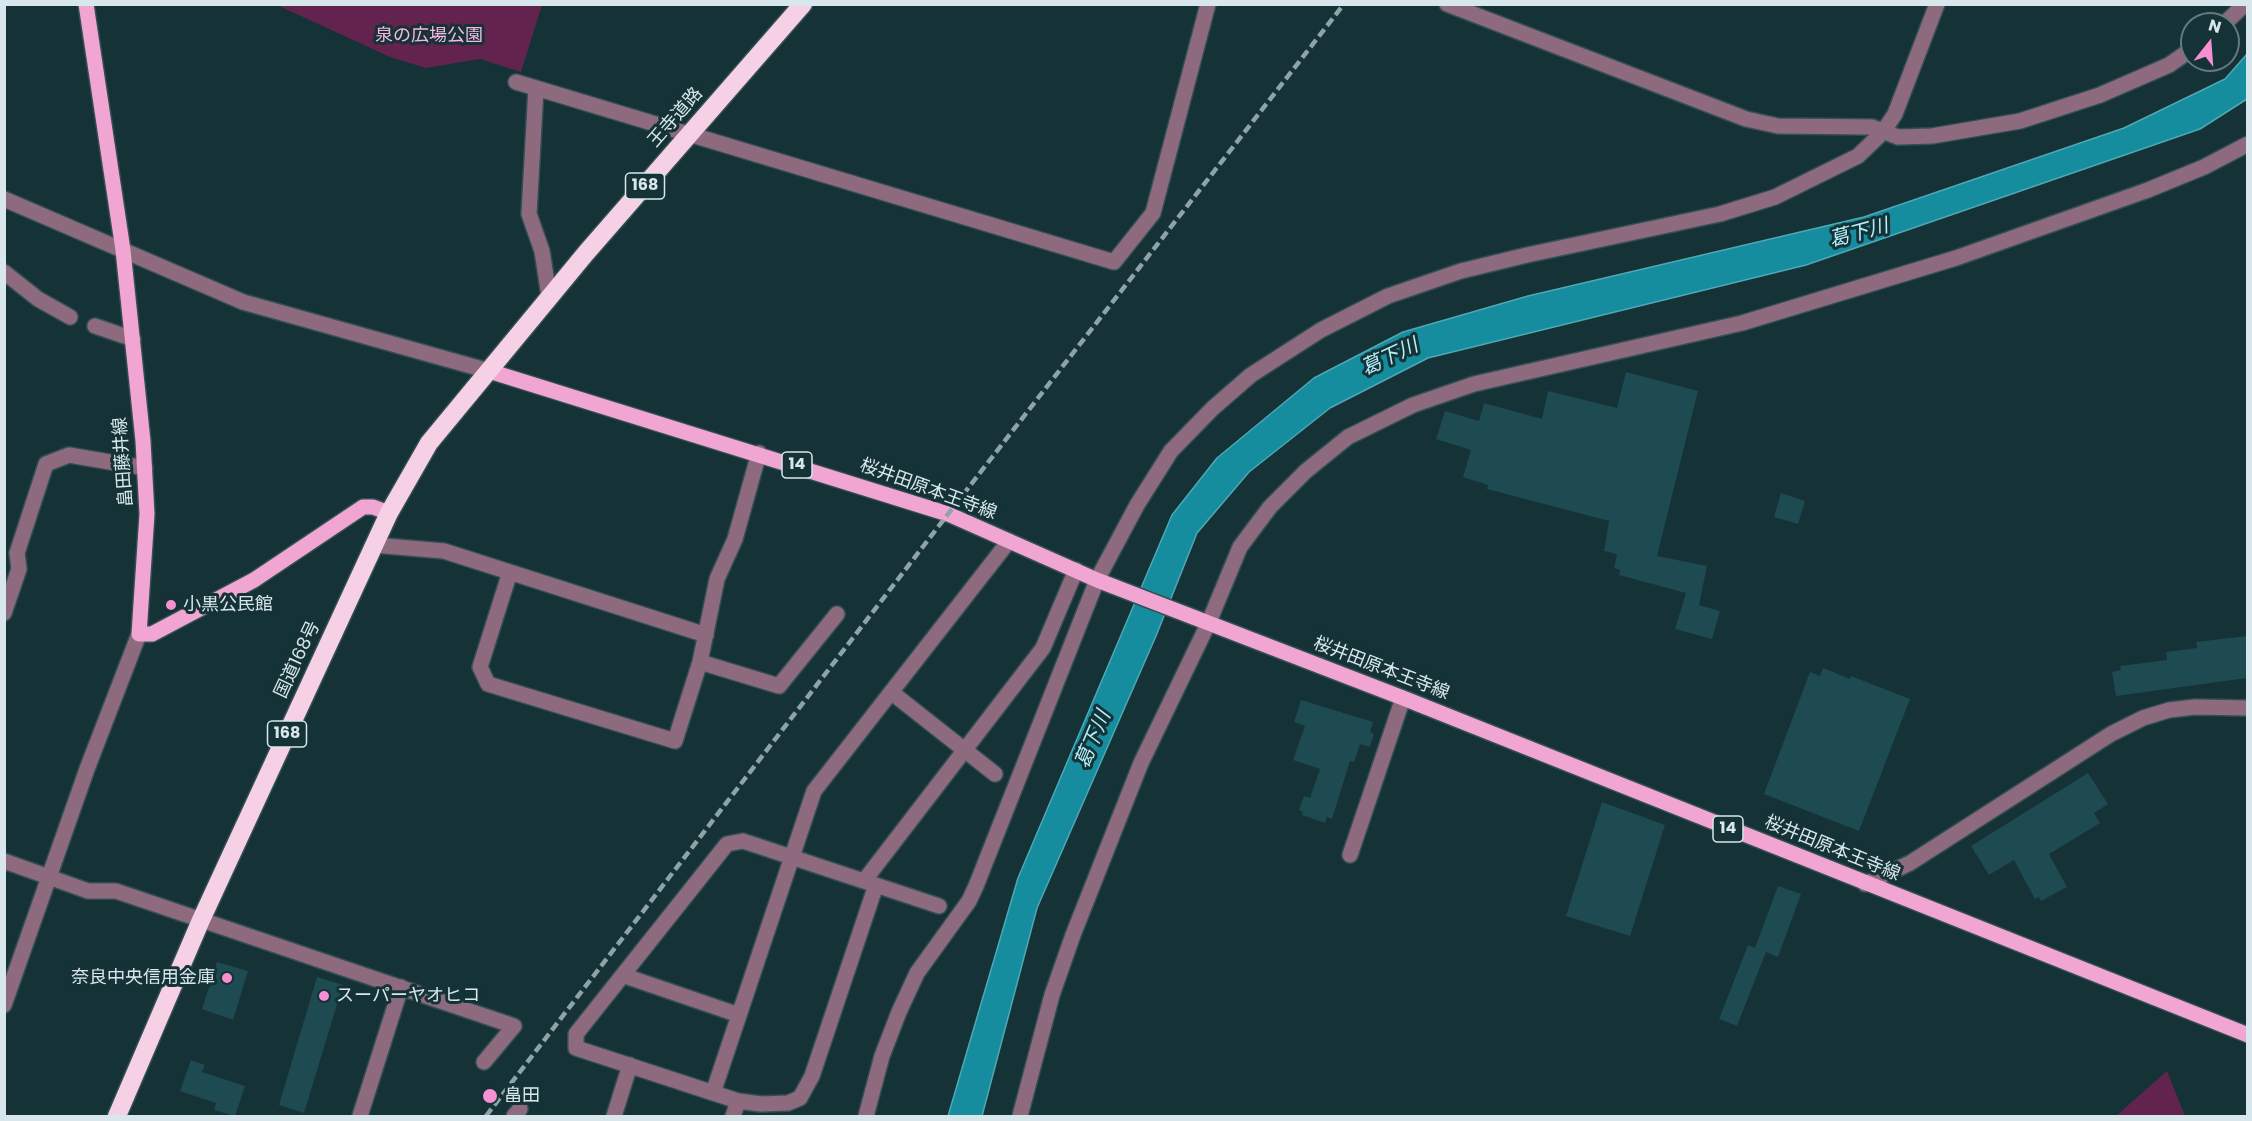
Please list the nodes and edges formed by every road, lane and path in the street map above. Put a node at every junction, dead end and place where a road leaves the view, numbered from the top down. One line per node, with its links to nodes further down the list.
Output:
1 (86, 4): 13 (main road, 畠田藤井線)
2 (803, 4): 10 (highway, 王寺道路 / 168)
3 (1208, 4): 10 (street)
4 (1447, 4): 9 (street)
5 (1938, 4): 9 (street)
6 (2180, 57): 9 (street)
7 (516, 81): 8 (street)
8 (536, 88): 10 (street); 15 (street)
9 (1883, 132): 27 (street)
10 (691, 134): 15 (highway, 王寺道路 / 168)
11 (2247, 144): 30 (street)
12 (4, 199): 13 (street)
13 (123, 250): 18 (main road, 畠田藤井線); 19 (street)
14 (4, 272): 16 (street)
15 (549, 296): 19 (highway, 王寺道路 / 168)
16 (70, 317)
17 (95, 326): 18 (street)
18 (133, 339): 21 (main road, 畠田藤井線)
19 (489, 370): 20 (main road, 桜井田原本王寺線 / 14); 22 (highway, 国道168号 / 168)
20 (759, 453): 23 (main road, 桜井田原本王寺線 / 14); 32 (street)
21 (145, 468): 28 (street); 31 (main road, 畠田藤井線)
22 (389, 513): 24 (highway, 国道168号 / 168); 31 (main road)
23 (1009, 541): 25 (main road, 桜井田原本王寺線 / 14); 34 (street)
24 (374, 545): 26 (street); 46 (highway, 国道168号 / 168)
25 (1076, 570): 27 (main road, 桜井田原本王寺線 / 14); 37 (street)
26 (510, 572): 32 (street); 33 (street)
27 (1097, 580): 30 (main road, 桜井田原本王寺線 / 14); 60 (street)
28 (4, 613)
29 (837, 614): 33 (street)
30 (1209, 622): 35 (main road, 桜井田原本王寺線 / 14); 61 (street)
31 (139, 634): 42 (street)
32 (706, 635): 33 (street)
33 (700, 662)
34 (891, 692): 37 (street); 40 (street)
35 (1402, 698): 39 (street); 44 (main road, 桜井田原本王寺線 / 14)
36 (2247, 708): 44 (street)
37 (965, 750): 38 (street); 43 (street)
38 (995, 774)
39 (1350, 855)
40 (792, 857): 43 (street); 47 (street); 50 (street)
41 (4, 861): 42 (street)
42 (49, 879): 46 (street); 49 (street)
43 (870, 883): 45 (street); 55 (street)
44 (1865, 884): 51 (main road, 桜井田原本王寺線 / 14)
45 (939, 906)
46 (201, 920): 48 (street); 56 (highway, 国道168号 / 168)
47 (625, 976): 50 (street); 53 (street)
48 (401, 987): 52 (street); 57 (street)
49 (4, 1005)
50 (739, 1015): 54 (street)
51 (2247, 1035)
52 (484, 1062)
53 (630, 1065): 54 (street); 58 (street)
54 (713, 1094): 55 (street)
55 (738, 1101): 59 (street)
56 (117, 1116)
57 (360, 1116)
58 (614, 1116)
59 (733, 1116)
60 (866, 1116)
61 (1020, 1116)

